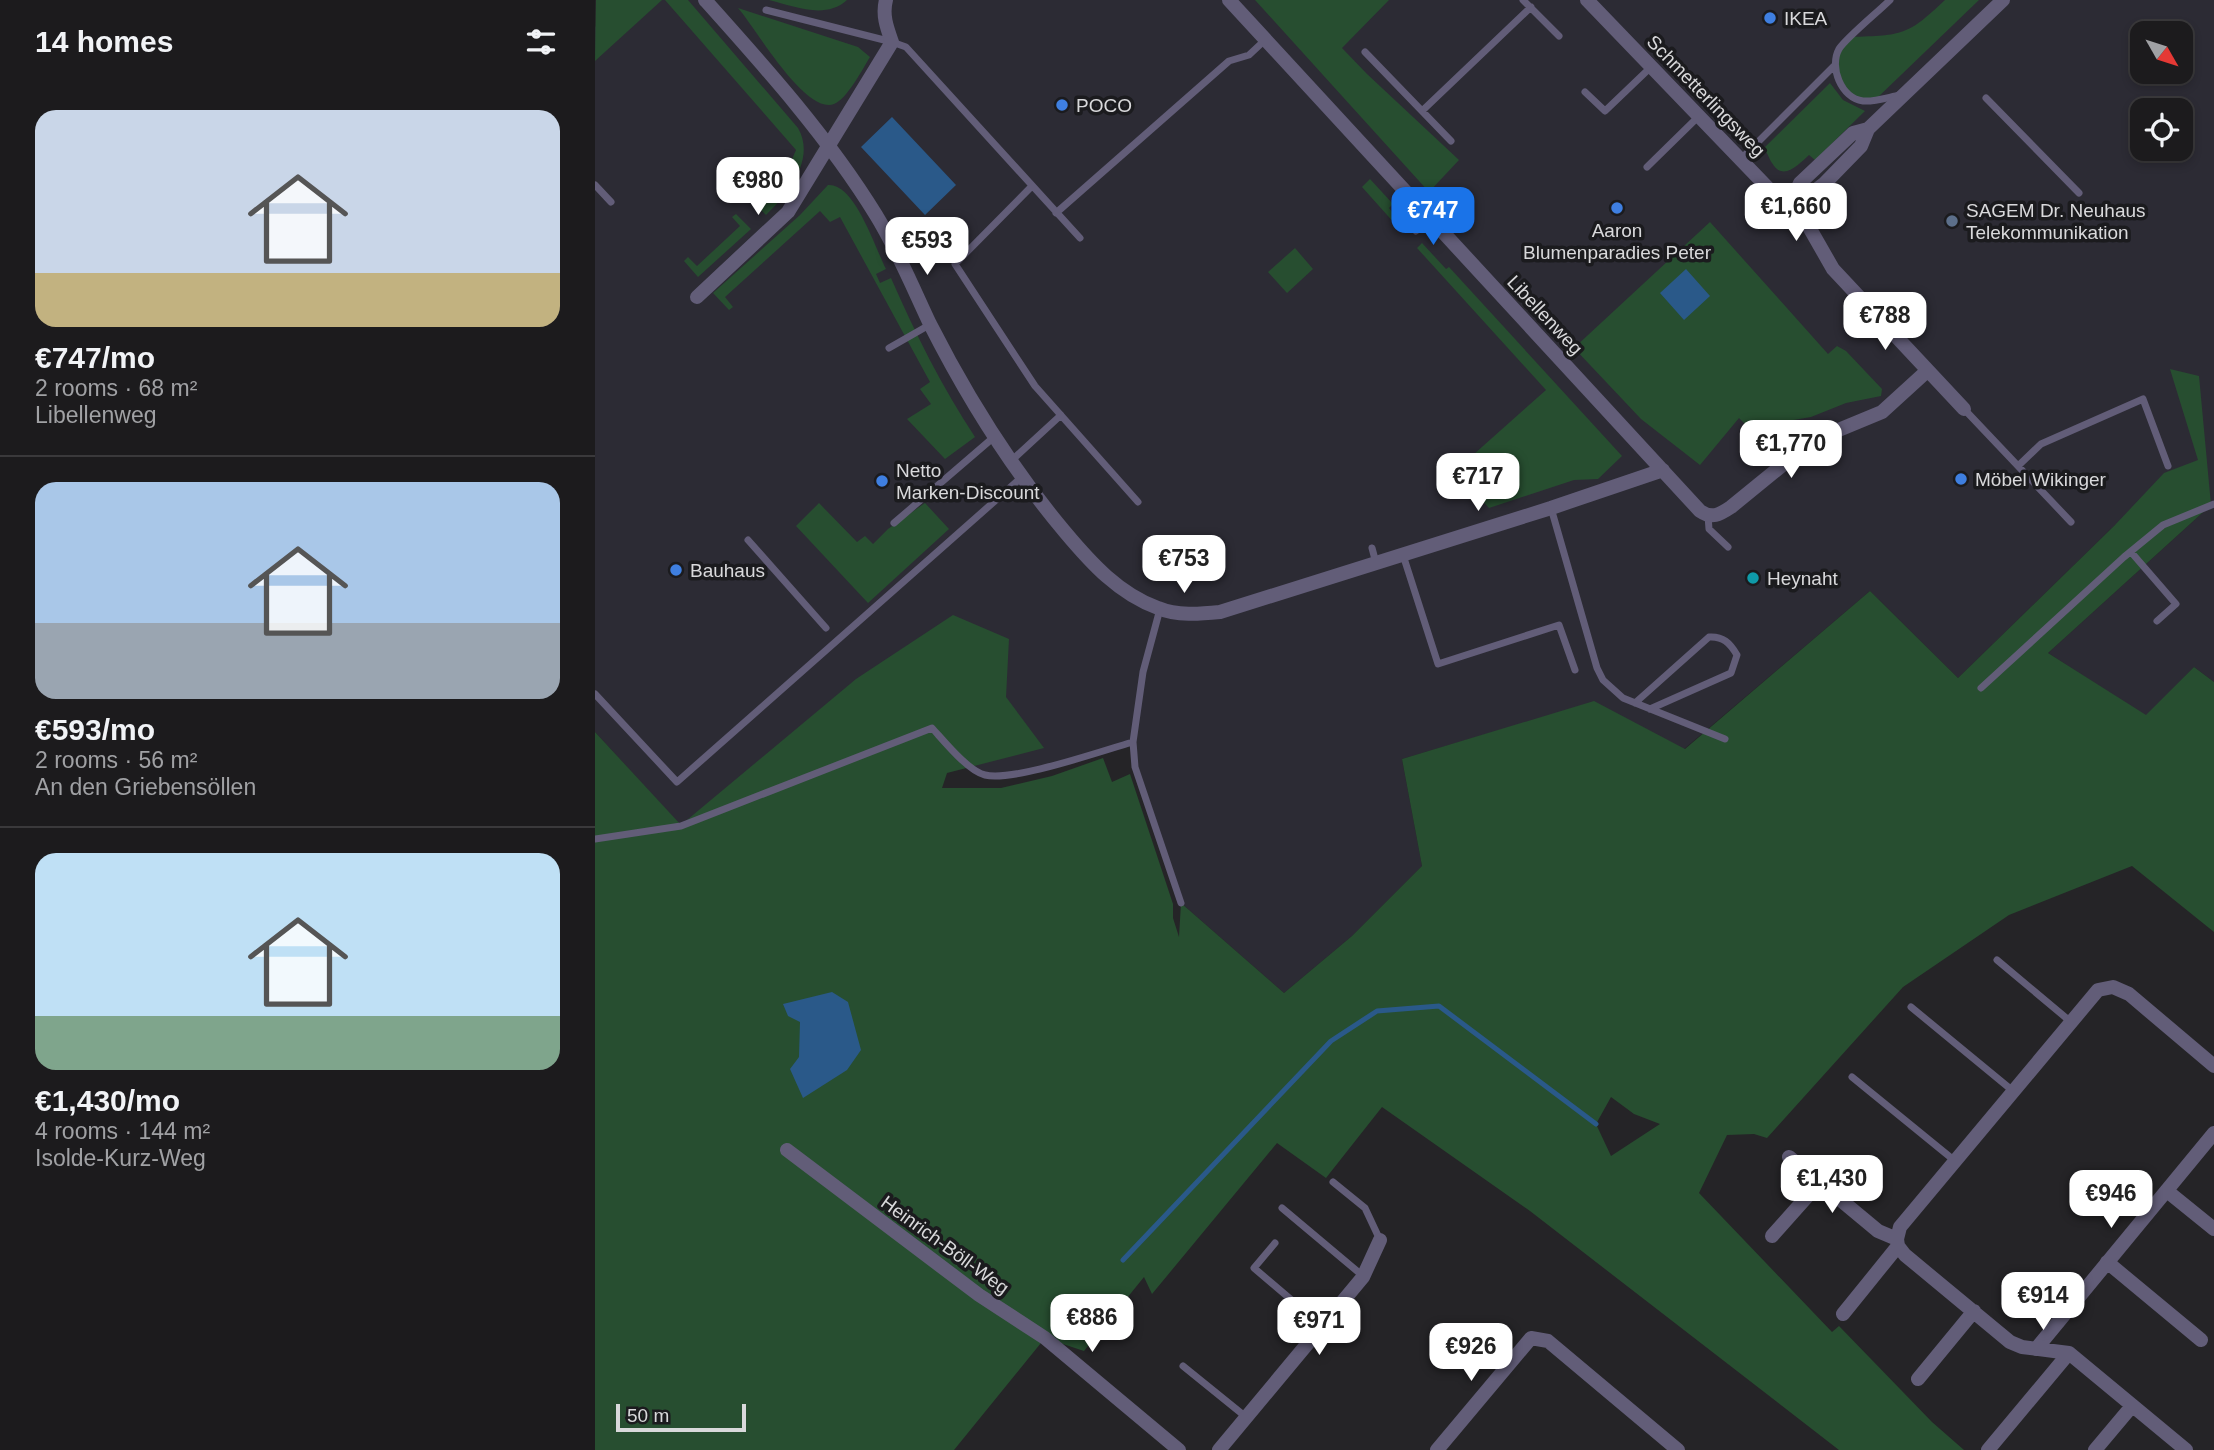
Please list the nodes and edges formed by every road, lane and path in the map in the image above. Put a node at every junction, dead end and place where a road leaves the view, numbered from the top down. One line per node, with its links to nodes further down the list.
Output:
1 (705, 0): 22 (street)
2 (885, 0): 12 (street)
3 (1229, 0): 11 (street, Libellenweg)
4 (1524, 0): 8 (lane)
5 (1587, 0): 15 (street, Schmetterlingsweg)
6 (1890, 0): 14 (lane)
7 (2003, 0): 17 (street)
8 (1531, 7): 10 (lane); 19 (lane)
9 (766, 10): 12 (lane)
10 (1559, 36)
11 (1265, 40): 30 (lane); 31 (street, Libellenweg)
12 (893, 41): 22 (street); 26 (lane)
13 (1365, 52): 19 (lane)
14 (1835, 66): 17 (lane); 23 (lane)
15 (1651, 67): 16 (lane); 20 (street, Schmetterlingsweg)
16 (1585, 92)
17 (1905, 94): 28 (street)
18 (1986, 98): 27 (lane)
19 (1422, 111): 21 (lane)
20 (1699, 116): 23 (street, Schmetterlingsweg); 24 (lane)
21 (1451, 141)
22 (829, 145): 34 (street); 35 (street)
23 (1741, 159): 28 (street, Schmetterlingsweg)
24 (1647, 167)
25 (595, 185): 29 (lane)
26 (1031, 187): 30 (lane); 39 (lane)
27 (2079, 193)
28 (1793, 199): 37 (street, Schmetterlingsweg)
29 (611, 202)
30 (1056, 213): 33 (lane)
31 (1430, 218): 32 (lane); 44 (street, Libellenweg)
32 (1416, 231)
33 (1080, 238)
34 (697, 297)
35 (931, 324): 36 (lane); 40 (street)
36 (890, 348)
37 (1927, 371): 38 (street, Schmetterlingsweg); 49 (street)
38 (1964, 409): 43 (lane, Schmetterlingsweg)
39 (1061, 415): 41 (lane); 46 (lane)
40 (995, 436): 41 (street); 51 (lane)
41 (1011, 461): 45 (street)
42 (2168, 466): 43 (lane)
43 (2018, 467): 50 (lane, Schmetterlingsweg)
44 (1663, 470): 48 (street); 49 (street, Libellenweg)
45 (1022, 477): 58 (street); 63 (lane)
46 (1138, 502)
47 (2214, 504): 55 (lane)
48 (1551, 508): 56 (street); 64 (lane)
49 (1708, 516): 53 (lane)
50 (2071, 522)
51 (894, 523)
52 (748, 540): 60 (lane)
53 (1728, 547)
54 (1372, 548): 57 (lane)
55 (2131, 552): 59 (lane); 62 (lane)
56 (1403, 555): 57 (street); 61 (lane)
57 (1376, 563): 58 (street)
58 (1160, 610): 67 (lane)
59 (2157, 621)
60 (826, 628)
61 (1575, 670)
62 (1981, 688)
63 (595, 694)
64 (1635, 703): 65 (lane); 65 (lane)
65 (1650, 709): 66 (lane)
66 (1725, 739)
67 (1133, 742): 68 (lane); 69 (lane)
68 (595, 839)
69 (1181, 903)
70 (1997, 960): 72 (lane)
71 (1911, 1007): 75 (lane)
72 (2071, 1022): 73 (street); 75 (street)
73 (2214, 1066)
74 (1852, 1077): 79 (lane)
75 (2013, 1092): 79 (street)
76 (2214, 1133): 82 (street)
77 (787, 1150): 102 (street, Heinrich-Böll-Weg)
78 (1789, 1157): 81 (street)
79 (1955, 1161): 88 (street)
80 (1333, 1182): 86 (lane)
81 (1820, 1182): 85 (street); 88 (street)
82 (2167, 1191): 84 (street); 89 (street)
83 (1282, 1208): 90 (lane)
84 (2214, 1228)
85 (1772, 1236)
86 (1380, 1240): 90 (street)
87 (1275, 1242): 93 (lane)
88 (1898, 1243): 91 (street); 92 (street)
89 (2107, 1262): 94 (street); 95 (street)
90 (1363, 1277): 93 (street)
91 (1974, 1311): 95 (street); 98 (street)
92 (1843, 1314)
93 (1322, 1326): 100 (street)
94 (2201, 1340)
95 (2036, 1349): 96 (street)
96 (2069, 1353): 99 (street); 106 (street)
97 (1184, 1366): 100 (lane)
98 (1918, 1379)
99 (2132, 1406): 107 (street); 108 (street)
100 (1246, 1418): 103 (street)
101 (1661, 1445): 104 (street); 105 (street)
102 (1179, 1450)
103 (1219, 1450)
104 (1437, 1450)
105 (1678, 1450)
106 (1988, 1450)
107 (2095, 1450)
108 (2186, 1450)

